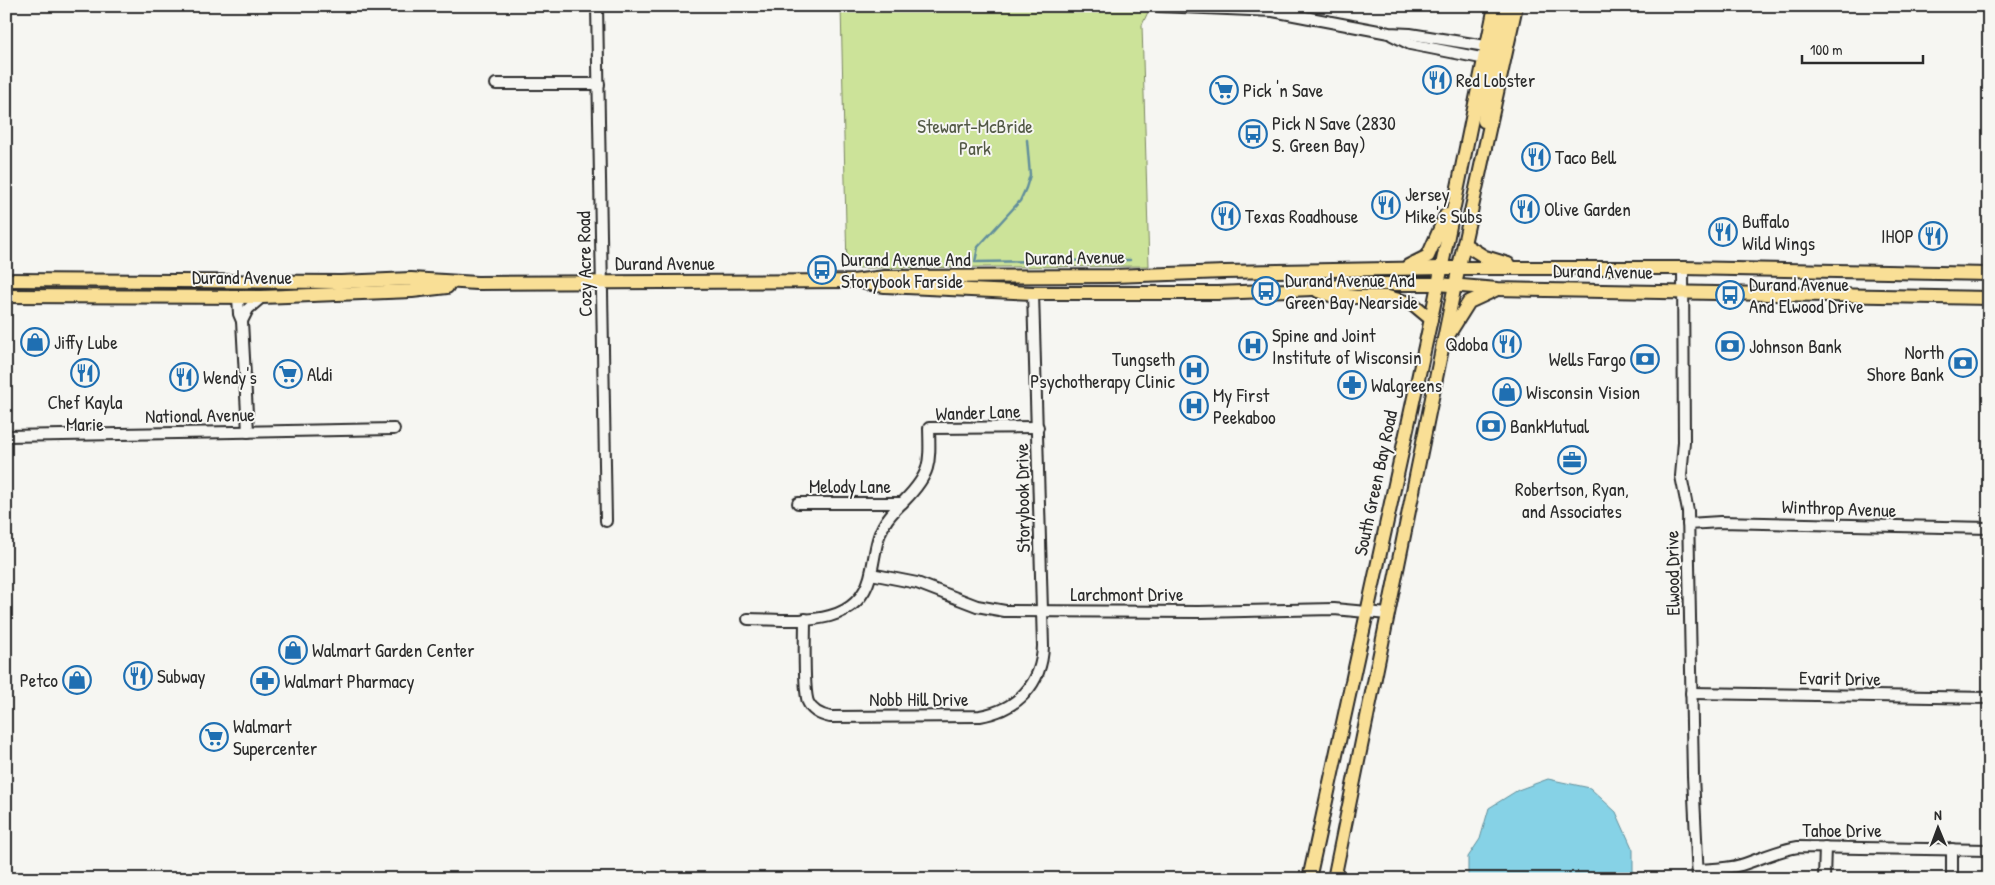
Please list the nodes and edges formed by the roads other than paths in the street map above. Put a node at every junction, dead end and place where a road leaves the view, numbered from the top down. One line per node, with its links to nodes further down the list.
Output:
1 (597, 6): 8 (street, Cozy Acre Road)
2 (1159, 6): 6 (street)
3 (1494, 6): 6 (main road, South Green Bay Road)
4 (1506, 6): 6 (main road)
5 (1516, 6): 6 (main road, South Green Bay Road)
6 (1494, 54): 9 (main road, South Green Bay Road); 10 (main road, South Green Bay Road)
7 (496, 84): 8 (street)
8 (599, 84): 23 (street, Cozy Acre Road)
9 (1457, 187): 11 (main road, South Green Bay Road); 15 (main road)
10 (1464, 244): 12 (main road, South Green Bay Road); 13 (main road)
11 (1442, 268): 12 (main road, Durand Avenue); 15 (main road, Durand Avenue); 24 (main road, South Green Bay Road)
12 (1459, 268): 13 (main road, Durand Avenue); 25 (main road, South Green Bay Road)
13 (1522, 268): 14 (main road, Durand Avenue)
14 (1683, 268): 18 (main road, Durand Avenue); 28 (street, Elwood Drive)
15 (1399, 269): 16 (main road, Durand Avenue)
16 (1225, 272): 17 (main road, Durand Avenue); 31 (main road)
17 (1177, 274): 20 (main road, Durand Avenue); 30 (main road)
18 (1989, 274)
19 (6, 280): 21 (main road, Durand Avenue)
20 (853, 281): 23 (main road, Durand Avenue); 29 (main road, Durand Avenue)
21 (285, 282): 22 (main road, Durand Avenue); 33 (main road)
22 (477, 283): 23 (main road, Durand Avenue); 34 (main road, Durand Avenue)
23 (602, 283): 45 (street, Cozy Acre Road)
24 (1438, 284): 25 (main road, Durand Avenue); 27 (main road, Durand Avenue); 36 (main road, South Green Bay Road)
25 (1455, 285): 26 (main road, Durand Avenue); 38 (main road, South Green Bay Road)
26 (1497, 289): 28 (main road, Durand Avenue); 38 (main road)
27 (1312, 290): 31 (main road, Durand Avenue); 36 (main road)
28 (1684, 291): 35 (main road, Durand Avenue); 46 (street, Elwood Drive)
29 (1034, 293): 30 (main road, Durand Avenue); 39 (street, Storybook Drive)
30 (1161, 293): 31 (main road, Durand Avenue)
31 (1217, 293)
32 (6, 296): 33 (main road, Durand Avenue)
33 (238, 296): 34 (main road, Durand Avenue); 37 (street)
34 (262, 297): 37 (street)
35 (1989, 298)
36 (1431, 319): 50 (main road, South Green Bay Road)
37 (242, 321): 41 (street)
38 (1443, 343): 51 (main road, South Green Bay Road)
39 (1038, 427): 43 (street, Wander Lane); 49 (street, Storybook Drive)
40 (394, 429): 41 (street, National Avenue)
41 (248, 432): 42 (street, National Avenue)
42 (6, 436)
43 (902, 503): 44 (street, Melody Lane); 48 (street, Wander Lane)
44 (798, 504)
45 (606, 521)
46 (1688, 524): 47 (street, Winthrop Avenue); 54 (street, Elwood Drive)
47 (1989, 528)
48 (871, 574): 49 (street, Larchmont Drive); 53 (street, Wander Lane)
49 (1042, 611): 50 (street, Larchmont Drive); 53 (street, Nobb Hill Drive)
50 (1366, 612): 51 (street, Larchmont Drive); 60 (main road, South Green Bay Road)
51 (1388, 614): 61 (main road, South Green Bay Road)
52 (748, 619): 53 (street, Wander Lane)
53 (805, 619)
54 (1691, 693): 55 (street, Evarit Drive); 59 (street, Elwood Drive)
55 (1989, 698)
56 (1825, 847): 57 (street, Tahoe Drive); 59 (street, Tahoe Drive); 62 (street)
57 (1952, 849): 58 (street, Tahoe Drive); 63 (street)
58 (1989, 850)
59 (1698, 874)
60 (1309, 879)
61 (1334, 879)
62 (1824, 879)
63 (1952, 879)

